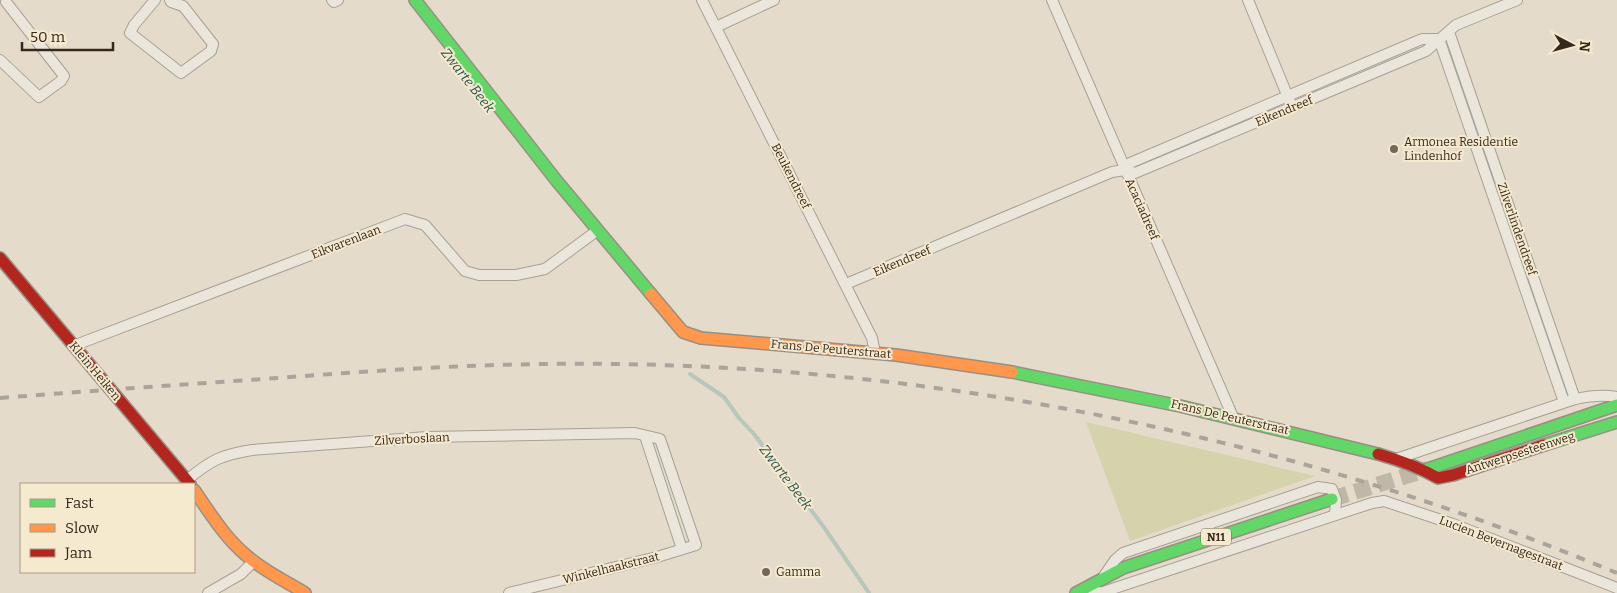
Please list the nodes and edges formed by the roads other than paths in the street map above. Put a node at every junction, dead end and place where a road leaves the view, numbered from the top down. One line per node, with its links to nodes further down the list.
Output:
1 (155, 0): 2 (street)
2 (170, 0)
3 (332, 0): 4 (street)
4 (338, 0)
5 (415, 0): 21 (street, Frans De Peuterstraat)
6 (702, 0): 12 (street, Beukendreef)
7 (774, 0): 12 (street)
8 (1052, 0): 18 (street, Acaciadreef)
9 (1248, 0): 16 (street)
10 (1517, 0): 13 (street, Eikendreef)
11 (5, 3): 15 (street)
12 (716, 27): 23 (street, Beukendreef)
13 (1449, 32): 14 (street, Eikendreef); 19 (street, Zilverlindendreef)
14 (1439, 39): 16 (street, Eikendreef); 17 (street, Eikendreef); 20 (street, Zilverlindendreef)
15 (0, 60)
16 (1288, 96): 17 (street); 18 (street, Eikendreef)
17 (1292, 108): 18 (street, Eikendreef)
18 (1125, 170): 23 (street, Eikendreef); 32 (street, Acaciadreef)
19 (1503, 187): 20 (street); 24 (street, Zilverlindendreef)
20 (1492, 191): 25 (street, Zilverlindendreef)
21 (598, 230): 26 (street, Eikvarenlaan); 27 (street, Frans De Peuterstraat)
22 (0, 258): 26 (street, Klein Heiken)
23 (846, 284): 27 (street, Beukendreef)
24 (1547, 317): 25 (street); 29 (street, Zilverlindendreef)
25 (1536, 321): 30 (street, Zilverlindendreef)
26 (73, 346): 37 (street, Klein Heiken)
27 (875, 353): 32 (street, Frans De Peuterstraat)
28 (1617, 397): 29 (street)
29 (1575, 399): 30 (street)
30 (1564, 402): 34 (street)
31 (1617, 405): 36 (street, Antwerpsesteenweg)
32 (1233, 417): 35 (street, Frans De Peuterstraat)
33 (1617, 422): 36 (street, Antwerpsesteenweg)
34 (1426, 450): 35 (street); 36 (street)
35 (1396, 459): 36 (street, Antwerpsesteenweg)
36 (1426, 469)
37 (188, 483)
38 (192, 483): 42 (street, Zilverboslaan)
39 (195, 492): 43 (street, Klein Heiken)
40 (1332, 499): 44 (street, N11)
41 (1335, 515): 44 (street); 45 (street, Lucien Bevernagestraat); 49 (street)
42 (682, 549): 48 (street, Winkelhaakstraat)
43 (254, 561): 46 (street); 47 (street, Klein Heiken)
44 (1102, 579): 49 (street, N11)
45 (1617, 588)
46 (208, 593)
47 (305, 593)
48 (510, 593)
49 (1076, 593)

